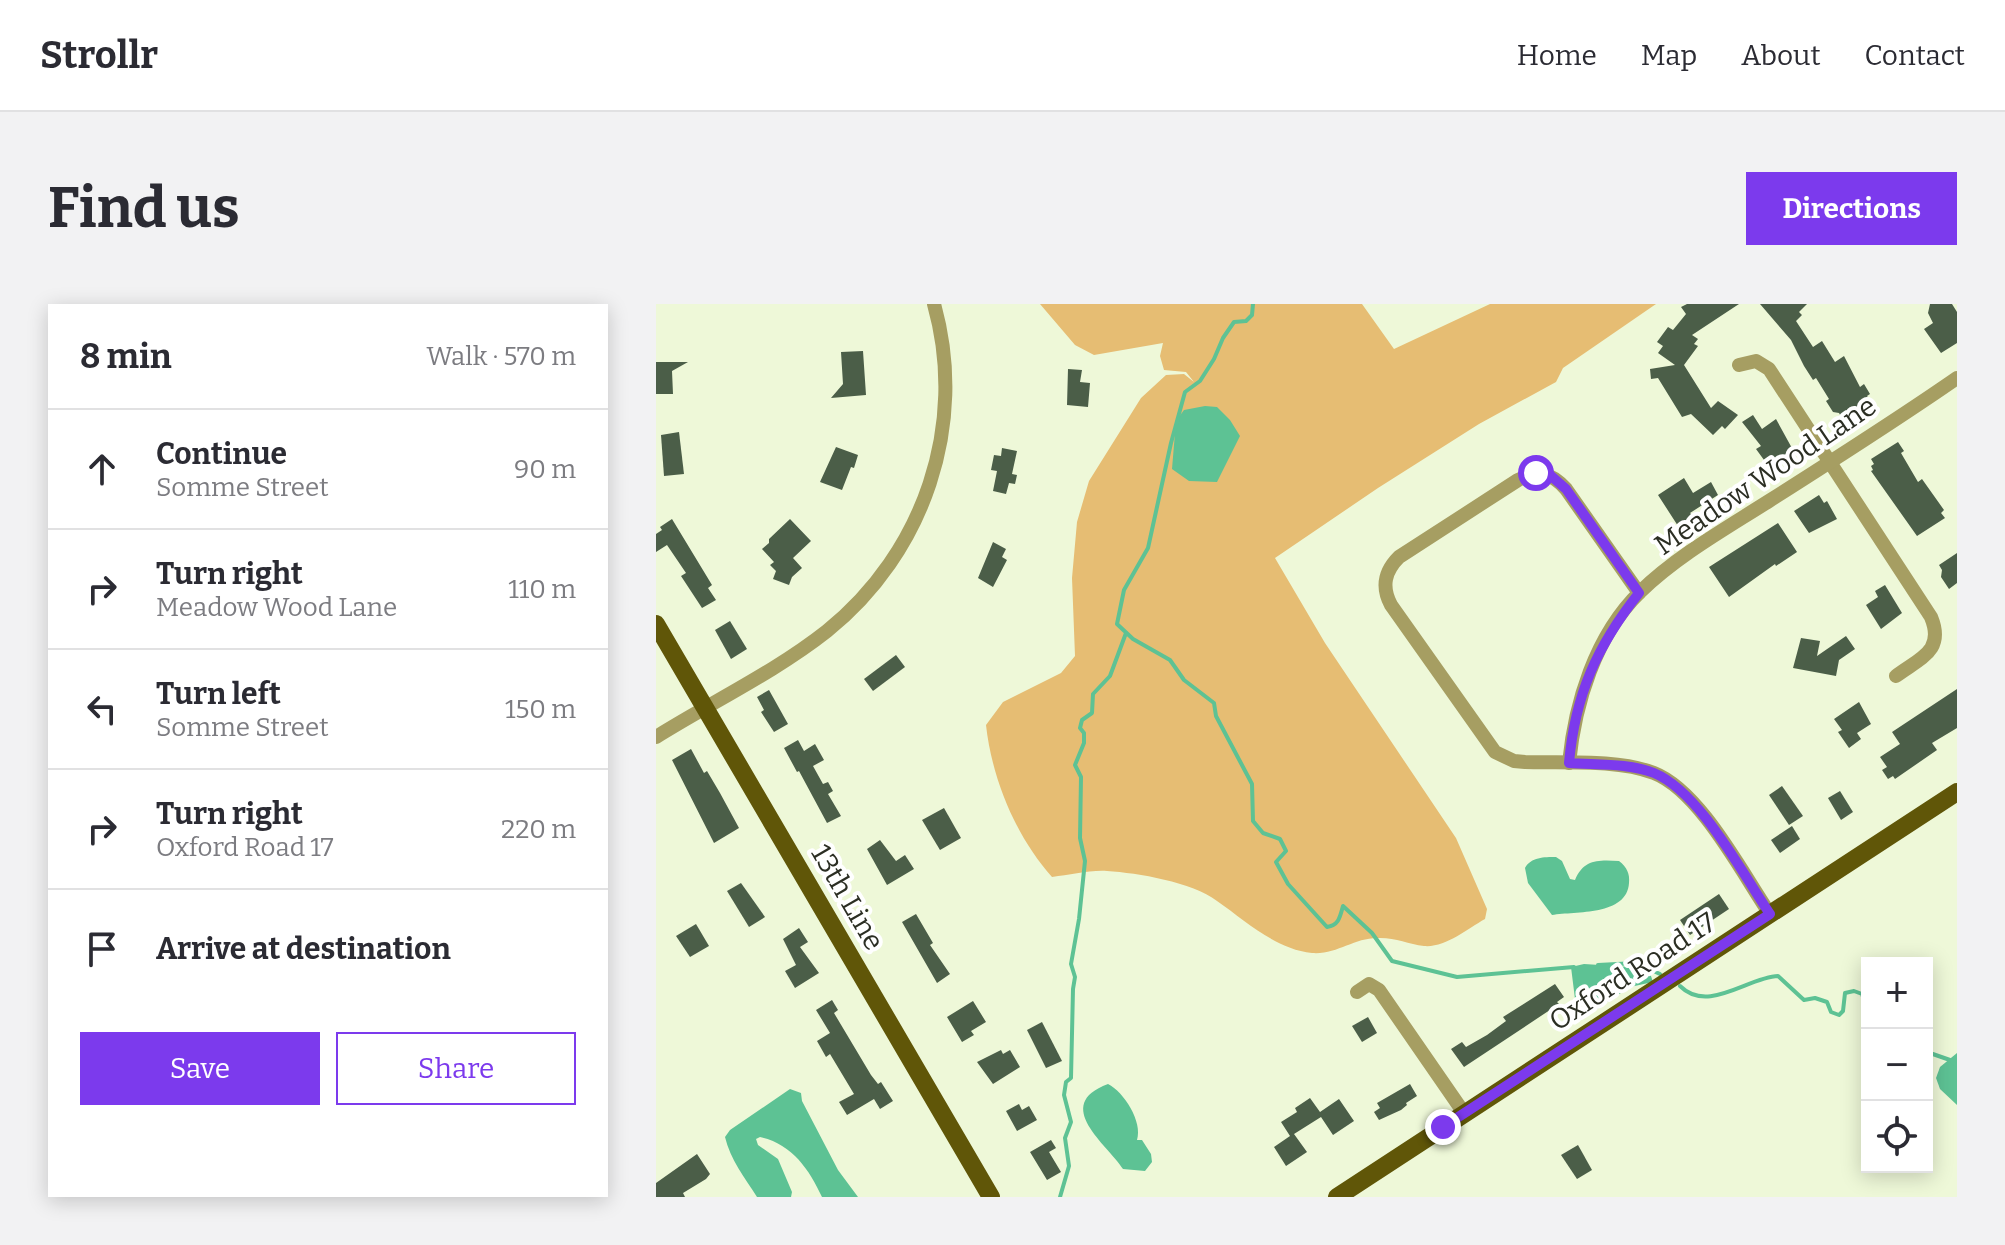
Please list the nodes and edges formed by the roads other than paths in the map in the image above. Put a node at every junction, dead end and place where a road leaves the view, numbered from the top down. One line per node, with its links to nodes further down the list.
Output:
1 (934, 304): 8 (street)
2 (1739, 365): 4 (street)
3 (1957, 378): 4 (street, Meadow Wood Lane)
4 (1831, 461): 5 (street, Meadow Wood Lane); 7 (street)
5 (1639, 593): 10 (street, Meadow Wood Lane); 10 (street)
6 (656, 624): 8 (main road, 13th Line)
7 (1896, 676)
8 (704, 707): 9 (street); 15 (main road, 13th Line)
9 (656, 737)
10 (1569, 763): 12 (street)
11 (1957, 792): 12 (main road, Oxford Road 17)
12 (1770, 914): 14 (main road, Oxford Road 17)
13 (1357, 992): 14 (street)
14 (1464, 1113): 16 (main road, Oxford Road 17)
15 (991, 1197)
16 (1337, 1197)

